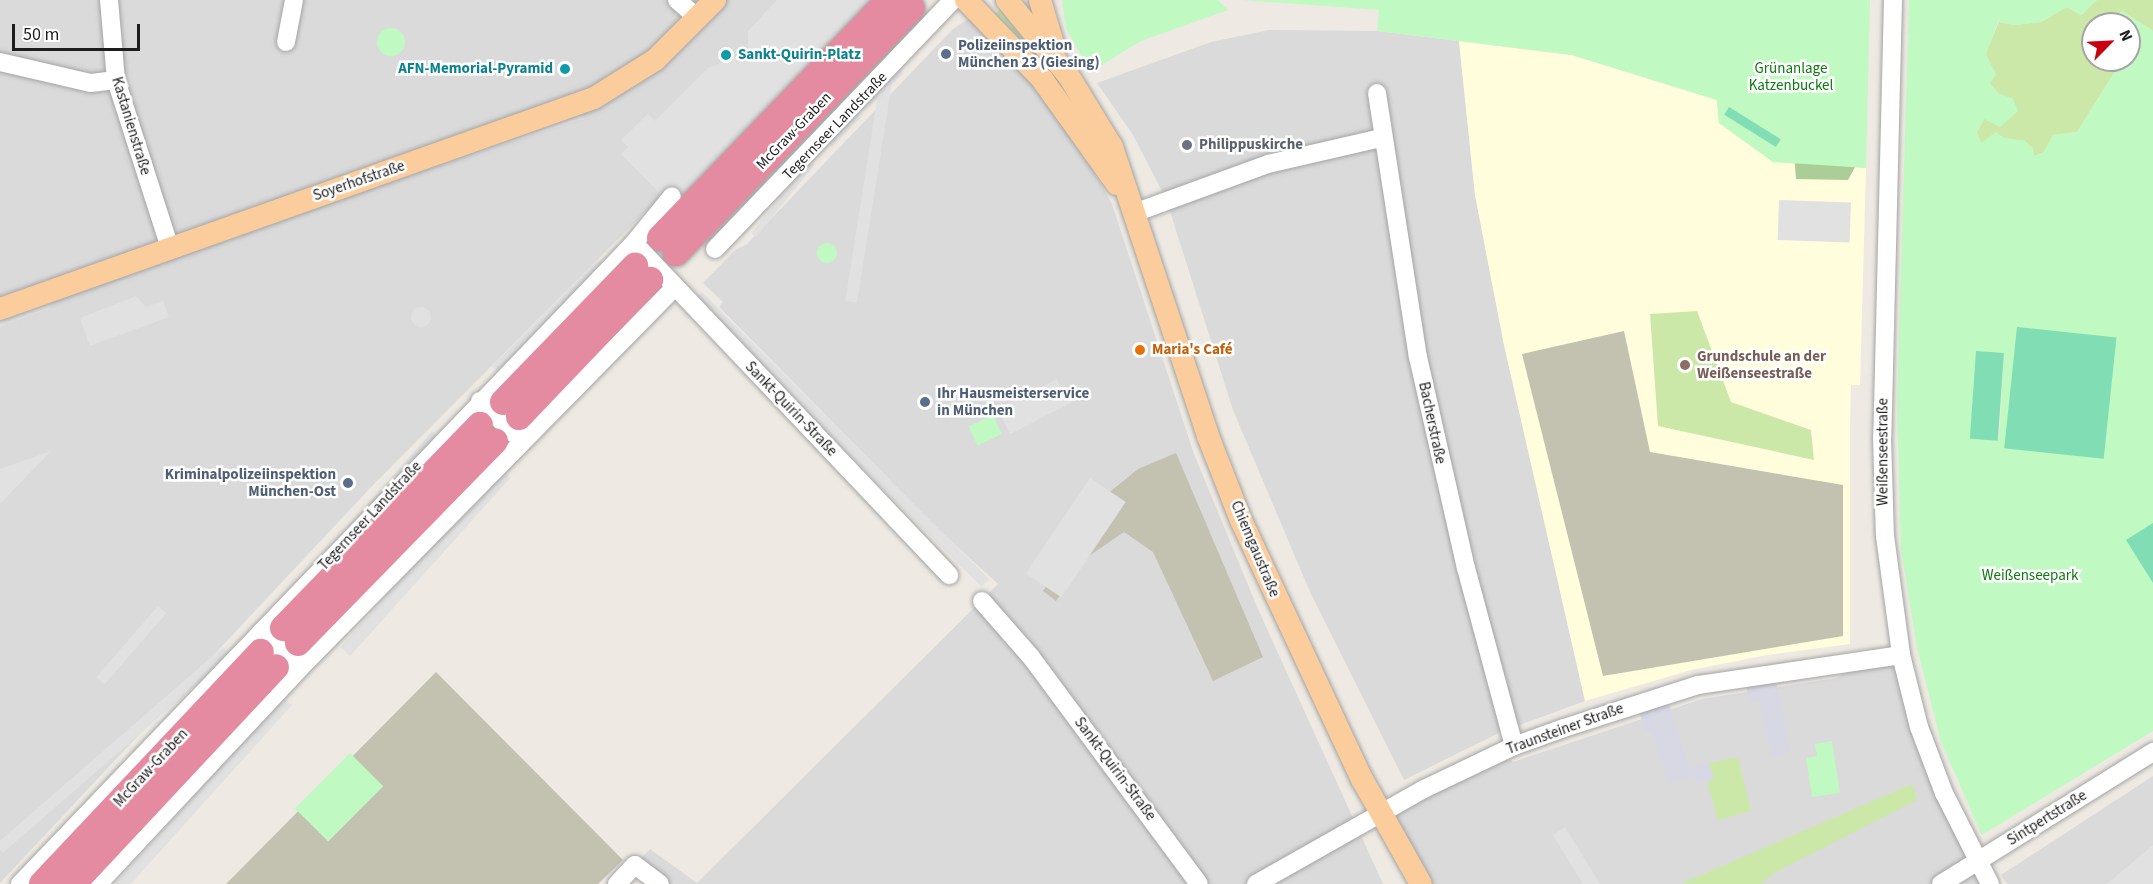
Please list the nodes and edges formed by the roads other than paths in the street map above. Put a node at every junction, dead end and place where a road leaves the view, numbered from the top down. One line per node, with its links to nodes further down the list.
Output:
1 (109, 0): 15 (street, Kastanienstraße)
2 (294, 0): 12 (street)
3 (677, 0): 11 (street)
4 (715, 0): 11 (main road)
5 (953, 0): 22 (street, Tegernseer Landstraße)
6 (966, 0): 19 (main road, Chiemgaustraße)
7 (1007, 0): 14 (main road, Chiemgaustraße)
8 (1040, 0): 14 (main road)
9 (1893, 0): 30 (street, Weißenseestraße)
10 (900, 4): 20 (highway, McGraw-Graben)
11 (698, 18): 21 (main road, Soyerhofstraße)
12 (286, 42)
13 (0, 62): 15 (street)
14 (1068, 75): 19 (main road, Chiemgaustraße)
15 (116, 80): 21 (street, Kastanienstraße)
16 (1377, 93): 17 (street, Bacherstraße)
17 (1382, 138): 19 (street); 31 (street, Bacherstraße)
18 (672, 196): 23 (street, Tegernseer Landstraße)
19 (1131, 205): 33 (main road, Chiemgaustraße)
20 (668, 246)
21 (170, 248): 25 (main road, Soyerhofstraße)
22 (715, 249)
23 (640, 263): 24 (street, Sankt-Quirin-Straße); 26 (highway, McGraw-Graben); 26 (street, Tegernseer Landstraße)
24 (675, 287): 26 (street, Tegernseer Landstraße); 27 (street, Sankt-Quirin-Straße)
25 (0, 309)
26 (500, 421): 29 (highway, McGraw-Graben); 29 (street, Tegernseer Landstraße)
27 (949, 575)
28 (982, 601): 41 (street, Sankt-Quirin-Straße)
29 (280, 648): 35 (street, Tegernseer Landstraße); 36 (highway, McGraw-Graben); 37 (highway, McGraw-Graben); 38 (street, Tegernseer Landstraße)
30 (1901, 655): 31 (street, Traunsteiner Straße); 34 (street, Weißenseestraße)
31 (1514, 746): 33 (street, Traunsteiner Straße)
32 (2153, 752): 34 (street, Sintpertstraße)
33 (1380, 813): 42 (street, Traunsteiner Straße); 43 (main road, Chiemgaustraße)
34 (1976, 862): 44 (street, Sintpertstraße); 45 (street, Weißenseestraße)
35 (20, 884)
36 (42, 884)
37 (73, 884)
38 (98, 884)
39 (616, 884): 40 (street)
40 (660, 884)
41 (1199, 884)
42 (1257, 884)
43 (1420, 884)
44 (1941, 884)
45 (1990, 884)

